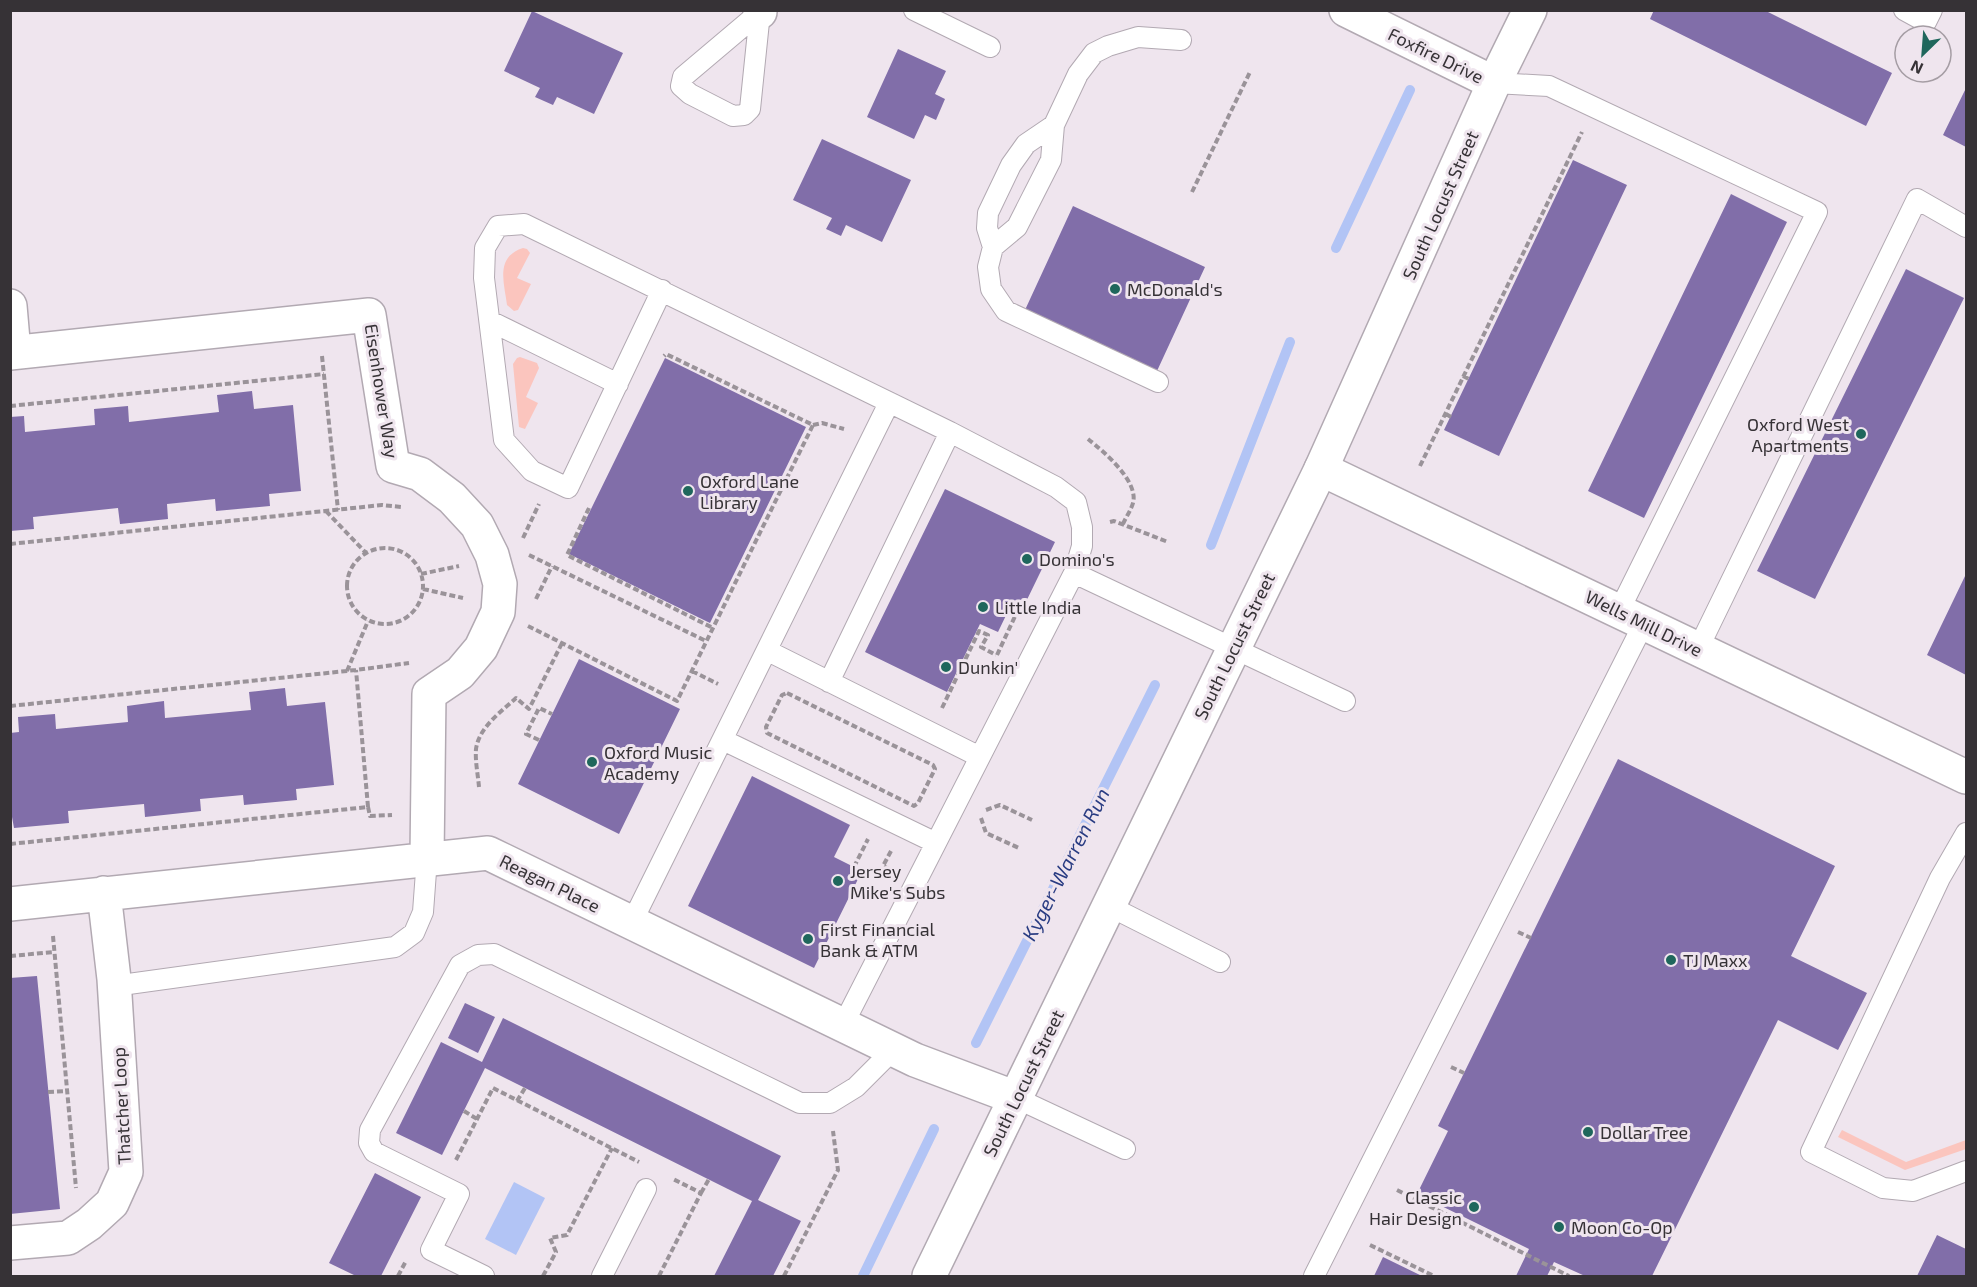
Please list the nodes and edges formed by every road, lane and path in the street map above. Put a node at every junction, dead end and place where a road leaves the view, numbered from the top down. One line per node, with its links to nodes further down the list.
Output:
1 (914, 10): 8 (lane)
2 (1346, 10): 10 (street, Foxfire Drive)
3 (1530, 10): 10 (street, South Locust Street)
4 (1904, 10): 5 (lane)
5 (1932, 10)
6 (760, 11): 6 (lane)
7 (1181, 40): 12 (lane)
8 (990, 47)
9 (1250, 72): 13 (path)
10 (1494, 83): 11 (lane); 38 (street, South Locust Street)
11 (1595, 107): 21 (path); 60 (lane)
12 (1054, 125): 15 (lane); 15 (lane)
13 (1192, 192)
14 (1966, 227): 67 (lane)
15 (993, 247): 27 (lane)
16 (662, 290): 19 (lane); 28 (lane); 29 (lane)
17 (10, 306): 20 (street)
18 (319, 321): 20 (street, Eisenhower Way); 24 (path); 97 (street, Eisenhower Way)
19 (490, 321): 28 (lane); 39 (lane)
20 (12, 353)
21 (1471, 361): 22 (path); 25 (path)
22 (1476, 363)
23 (660, 364): 33 (path)
24 (324, 374): 30 (path); 42 (path)
25 (1463, 376): 26 (path); 31 (path)
26 (1469, 379)
27 (1158, 382)
28 (618, 384): 39 (lane)
29 (889, 403): 35 (lane); 68 (lane)
30 (10, 406)
31 (1446, 414): 32 (path); 37 (path)
32 (1451, 417)
33 (813, 425): 34 (path); 63 (path)
34 (853, 431)
35 (950, 432): 53 (lane); 74 (lane)
36 (1088, 439): 45 (path)
37 (1420, 466)
38 (1321, 469): 60 (street, Wells Mill Drive); 66 (street, South Locust Street)
39 (550, 480): 46 (path)
40 (593, 502): 63 (path)
41 (404, 508): 42 (path)
42 (338, 510): 43 (path)
43 (326, 511): 48 (path); 49 (path)
44 (1101, 523): 45 (path)
45 (1123, 524): 47 (path)
46 (522, 540)
47 (1168, 542)
48 (10, 544)
49 (366, 553): 54 (path); 61 (path)
50 (526, 554): 52 (path)
51 (459, 557): 54 (path)
52 (552, 567): 58 (path); 64 (path)
53 (1074, 573): 66 (lane); 84 (lane)
54 (421, 574): 55 (path)
55 (423, 589): 56 (path); 61 (path)
56 (464, 599): 57 (path); 59 (path)
57 (472, 601)
58 (533, 605)
59 (462, 606)
60 (1632, 617): 67 (street, Wells Mill Drive); 138 (lane)
61 (368, 621): 72 (path)
62 (524, 624): 65 (path)
63 (713, 628): 64 (path)
64 (706, 641): 73 (path)
65 (562, 643): 73 (path); 78 (path)
66 (1232, 648): 76 (lane); 103 (street, South Locust Street)
67 (1698, 649): 85 (street, Wells Mill Drive)
68 (768, 651): 74 (lane); 83 (lane)
69 (996, 654): 79 (path)
70 (415, 661): 71 (path)
71 (356, 670): 72 (path); 88 (path)
72 (346, 671): 77 (path)
73 (692, 671): 75 (path)
74 (829, 682): 84 (lane)
75 (724, 687)
76 (1345, 701)
77 (10, 706)
78 (529, 709): 80 (path); 86 (path)
79 (941, 709)
80 (536, 712): 81 (path); 82 (path)
81 (552, 714)
82 (539, 740)
83 (723, 740): 93 (lane); 104 (lane)
84 (980, 757): 93 (lane)
85 (1966, 777)
86 (479, 787)
87 (914, 806): 87 (path)
88 (368, 807): 89 (path); 94 (path)
89 (398, 814)
90 (1032, 820): 96 (path)
91 (1966, 833): 122 (lane)
92 (870, 835): 98 (path)
93 (936, 843): 99 (lane)
94 (10, 844)
95 (894, 846): 99 (path)
96 (1019, 849)
97 (427, 858): 100 (street, Reagan Place); 104 (street, Reagan Place); 108 (lane)
98 (854, 867)
99 (917, 882): 109 (lane)
100 (104, 893): 101 (street, Reagan Place); 108 (street, Thatcher Loop)
101 (50, 900): 102 (street, Reagan Place); 105 (path)
102 (10, 904)
103 (1109, 906): 107 (lane); 114 (street, South Locust Street)
104 (632, 922): 109 (street, Reagan Place)
105 (54, 952): 106 (path); 112 (path)
106 (10, 956)
107 (1220, 962)
108 (114, 986): 129 (street, Thatcher Loop)
109 (843, 1025): 110 (street, Reagan Place)
110 (894, 1049): 114 (street, Reagan Place); 116 (lane)
111 (525, 1088): 115 (path)
112 (67, 1091): 113 (path); 129 (path)
113 (48, 1092)
114 (1016, 1098): 120 (lane); 137 (street, South Locust Street)
115 (517, 1101): 118 (path); 119 (path)
116 (830, 1103): 125 (lane); 136 (path)
117 (464, 1111): 118 (path)
118 (477, 1119): 125 (path)
119 (612, 1148): 121 (path); 133 (path)
120 (1125, 1149)
121 (641, 1163)
122 (1966, 1171)
123 (671, 1178): 128 (path)
124 (709, 1179): 128 (path)
125 (443, 1186): 132 (lane)
126 (646, 1189): 134 (lane)
127 (1397, 1190): 140 (path)
128 (701, 1193): 135 (path)
129 (89, 1224): 130 (street, Thatcher Loop)
130 (10, 1243)
131 (1370, 1245): 139 (path)
132 (484, 1276)
133 (543, 1276)
134 (602, 1276)
135 (659, 1276)
136 (784, 1276)
137 (929, 1276)
138 (1314, 1276)
139 (1434, 1276)
140 (1569, 1276)

